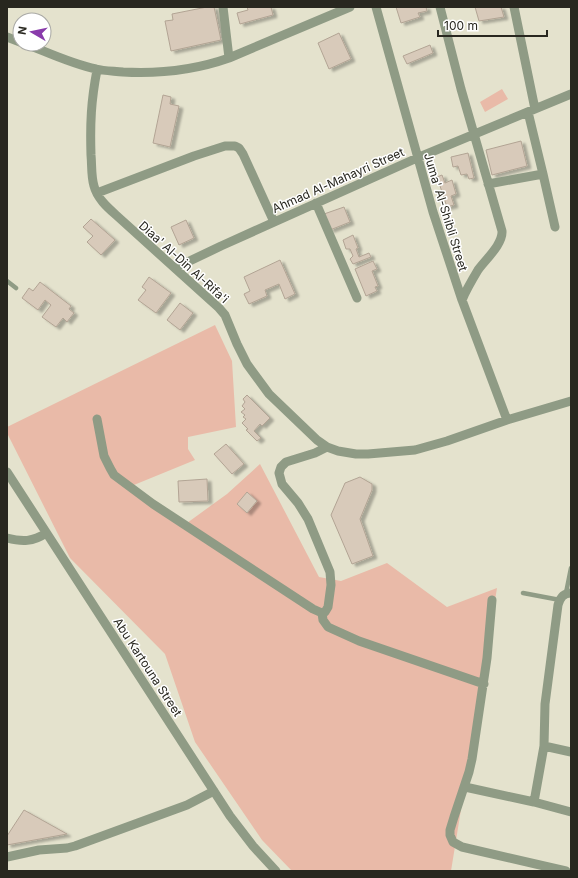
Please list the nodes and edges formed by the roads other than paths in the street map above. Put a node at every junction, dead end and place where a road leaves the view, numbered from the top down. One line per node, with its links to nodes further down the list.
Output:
1 (223, 7): 7 (street)
2 (350, 7): 7 (street)
3 (376, 7): 12 (street, Juma' Al-Shibli Street)
4 (440, 7): 11 (street)
5 (514, 7): 10 (street)
6 (46, 52): 8 (street)
7 (229, 58): 8 (street)
8 (97, 70): 15 (street, Diaa' Al-Din Al-Rifa'i)
9 (571, 94): 10 (street, Ahmad Al-Mahayri Street)
10 (532, 110): 11 (street, Ahmad Al-Mahayri Street); 13 (street)
11 (474, 134): 12 (street, Ahmad Al-Mahayri Street); 14 (street)
12 (417, 158): 16 (street, Ahmad Al-Mahayri Street); 23 (street, Juma' Al-Shibli Street)
13 (543, 174): 14 (street); 18 (street)
14 (488, 184): 23 (street)
15 (97, 193): 17 (street); 19 (street, Diaa' Al-Din Al-Rifa'i)
16 (316, 203): 17 (street, Ahmad Al-Mahayri Street); 22 (street)
17 (274, 222): 19 (street, Ahmad Al-Mahayri Street)
18 (555, 227)
19 (175, 268): 27 (street, Diaa' Al-Din Al-Rifa'i)
20 (7, 281): 21 (lane)
21 (16, 288)
22 (357, 298)
23 (462, 300): 26 (street, Juma' Al-Shibli Street)
24 (571, 401): 26 (street)
25 (97, 419): 35 (street)
26 (507, 420): 27 (street)
27 (327, 447): 35 (street)
28 (7, 472): 29 (street, Abu Kartouna Street)
29 (46, 533): 30 (street); 40 (street, Abu Kartouna Street)
30 (7, 538)
31 (571, 568): 33 (lane)
32 (523, 593): 33 (lane)
33 (566, 596): 37 (street)
34 (492, 600): 36 (street)
35 (322, 613): 36 (street)
36 (484, 684): 39 (street)
37 (544, 746): 38 (street); 41 (street)
38 (571, 752)
39 (465, 787): 41 (street); 45 (street)
40 (214, 791): 43 (street); 44 (street, Abu Kartouna Street)
41 (534, 802): 42 (street)
42 (571, 812)
43 (7, 857)
44 (276, 871)
45 (566, 871)

